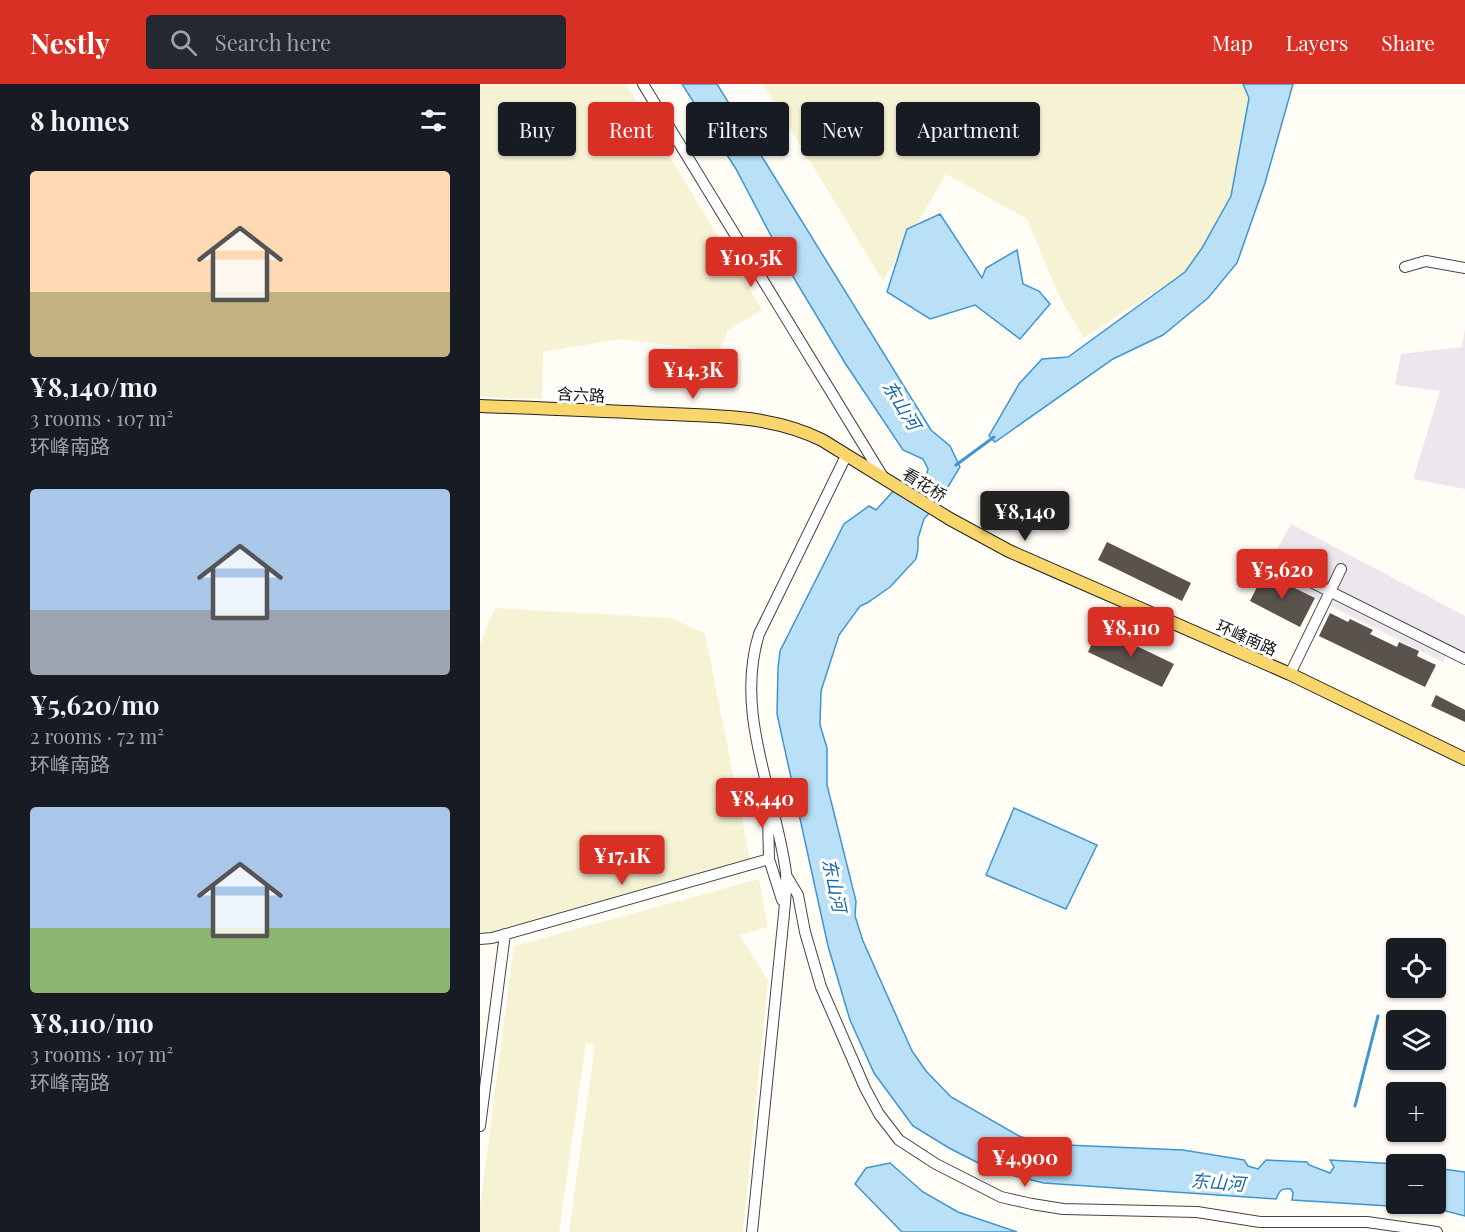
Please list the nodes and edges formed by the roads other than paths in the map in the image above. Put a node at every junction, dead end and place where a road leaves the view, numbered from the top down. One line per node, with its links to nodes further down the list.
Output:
1 (643, 84): 6 (street)
2 (1405, 267): 3 (street)
3 (1465, 268)
4 (480, 406): 5 (main road, 含六路)
5 (846, 456): 6 (main road, 含六路); 14 (street)
6 (883, 477): 7 (main road, 看花桥)
7 (950, 519): 12 (main road, 环峰南路)
8 (1283, 568): 10 (street)
9 (1341, 569): 10 (street)
10 (1330, 591): 11 (street); 12 (street)
11 (1465, 658)
12 (1290, 674): 13 (main road, 环峰南路)
13 (1465, 759)
14 (768, 791): 15 (street); 16 (street)
15 (769, 859): 17 (street); 18 (street)
16 (786, 875): 17 (street); 22 (street)
17 (784, 909): 21 (street)
18 (505, 934): 19 (street); 20 (street)
19 (480, 939)
20 (480, 1126)
21 (752, 1232)
22 (1437, 1232)

